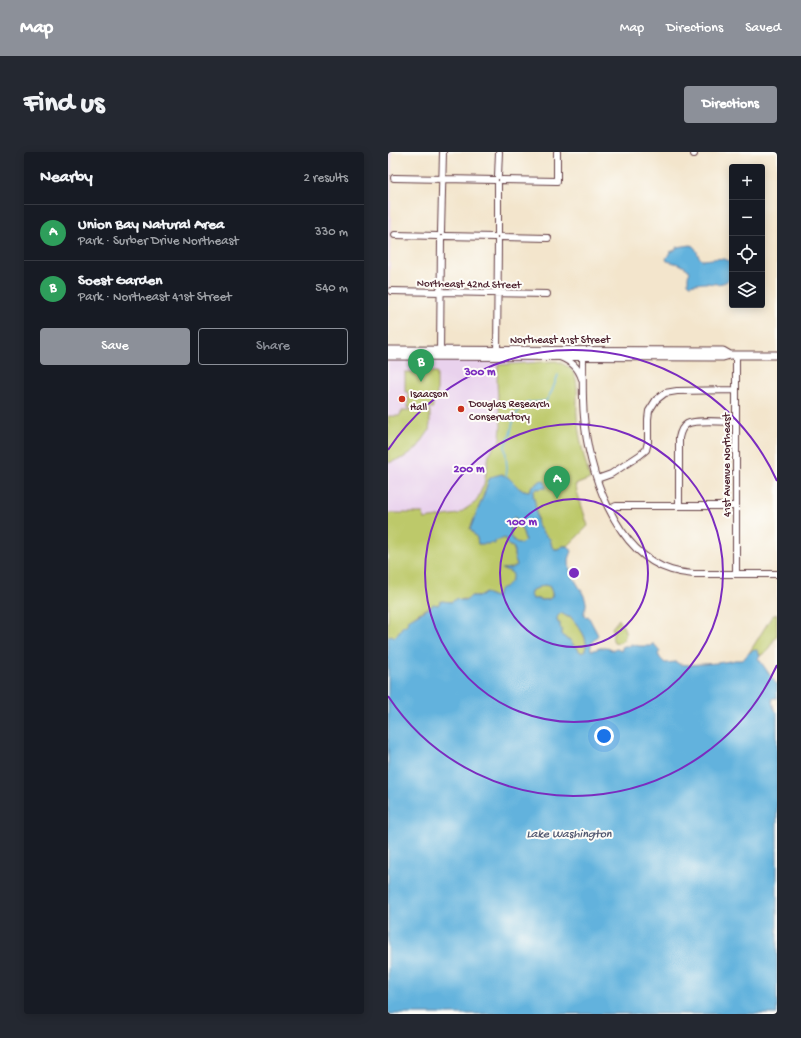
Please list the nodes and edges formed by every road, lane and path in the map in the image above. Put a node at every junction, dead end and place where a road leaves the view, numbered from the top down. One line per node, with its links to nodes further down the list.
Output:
1 (443, 152): 5 (street)
2 (499, 152): 6 (street)
3 (557, 152): 6 (street)
4 (394, 178): 5 (street)
5 (442, 179): 6 (street); 8 (street)
6 (498, 180): 9 (street)
7 (395, 235): 8 (street)
8 (441, 236): 9 (street); 12 (street)
9 (498, 237): 10 (street); 13 (street)
10 (548, 238)
11 (391, 291): 12 (street, Northeast 42nd Street)
12 (440, 292): 13 (street, Northeast 42nd Street); 16 (street)
13 (497, 293): 14 (street, Northeast 42nd Street); 17 (street)
14 (546, 294)
15 (388, 350): 16 (street, Northeast 41st Street)
16 (440, 353): 17 (street, Northeast 41st Street); 21 (street, Northeast 41st Street)
17 (497, 353): 18 (street, Northeast 41st Street); 22 (street, Northeast 41st Street)
18 (583, 354): 19 (street, Northeast 41st Street); 22 (street, Northeast 41st Street); 23 (street)
19 (733, 355): 20 (street, Northeast 41st Street); 24 (street, 41st Avenue Northeast)
20 (777, 355)
21 (388, 356)
22 (560, 357): 23 (street)
23 (583, 382): 26 (street)
24 (736, 390): 25 (street, 41st Avenue Northeast); 26 (street)
25 (736, 422): 27 (street); 28 (street, 41st Avenue Northeast)
26 (597, 480): 29 (street)
27 (679, 506): 28 (street); 29 (street)
28 (736, 506): 30 (street, 41st Avenue Northeast)
29 (610, 509): 30 (street)
30 (736, 574): 31 (street)
31 (777, 574)

